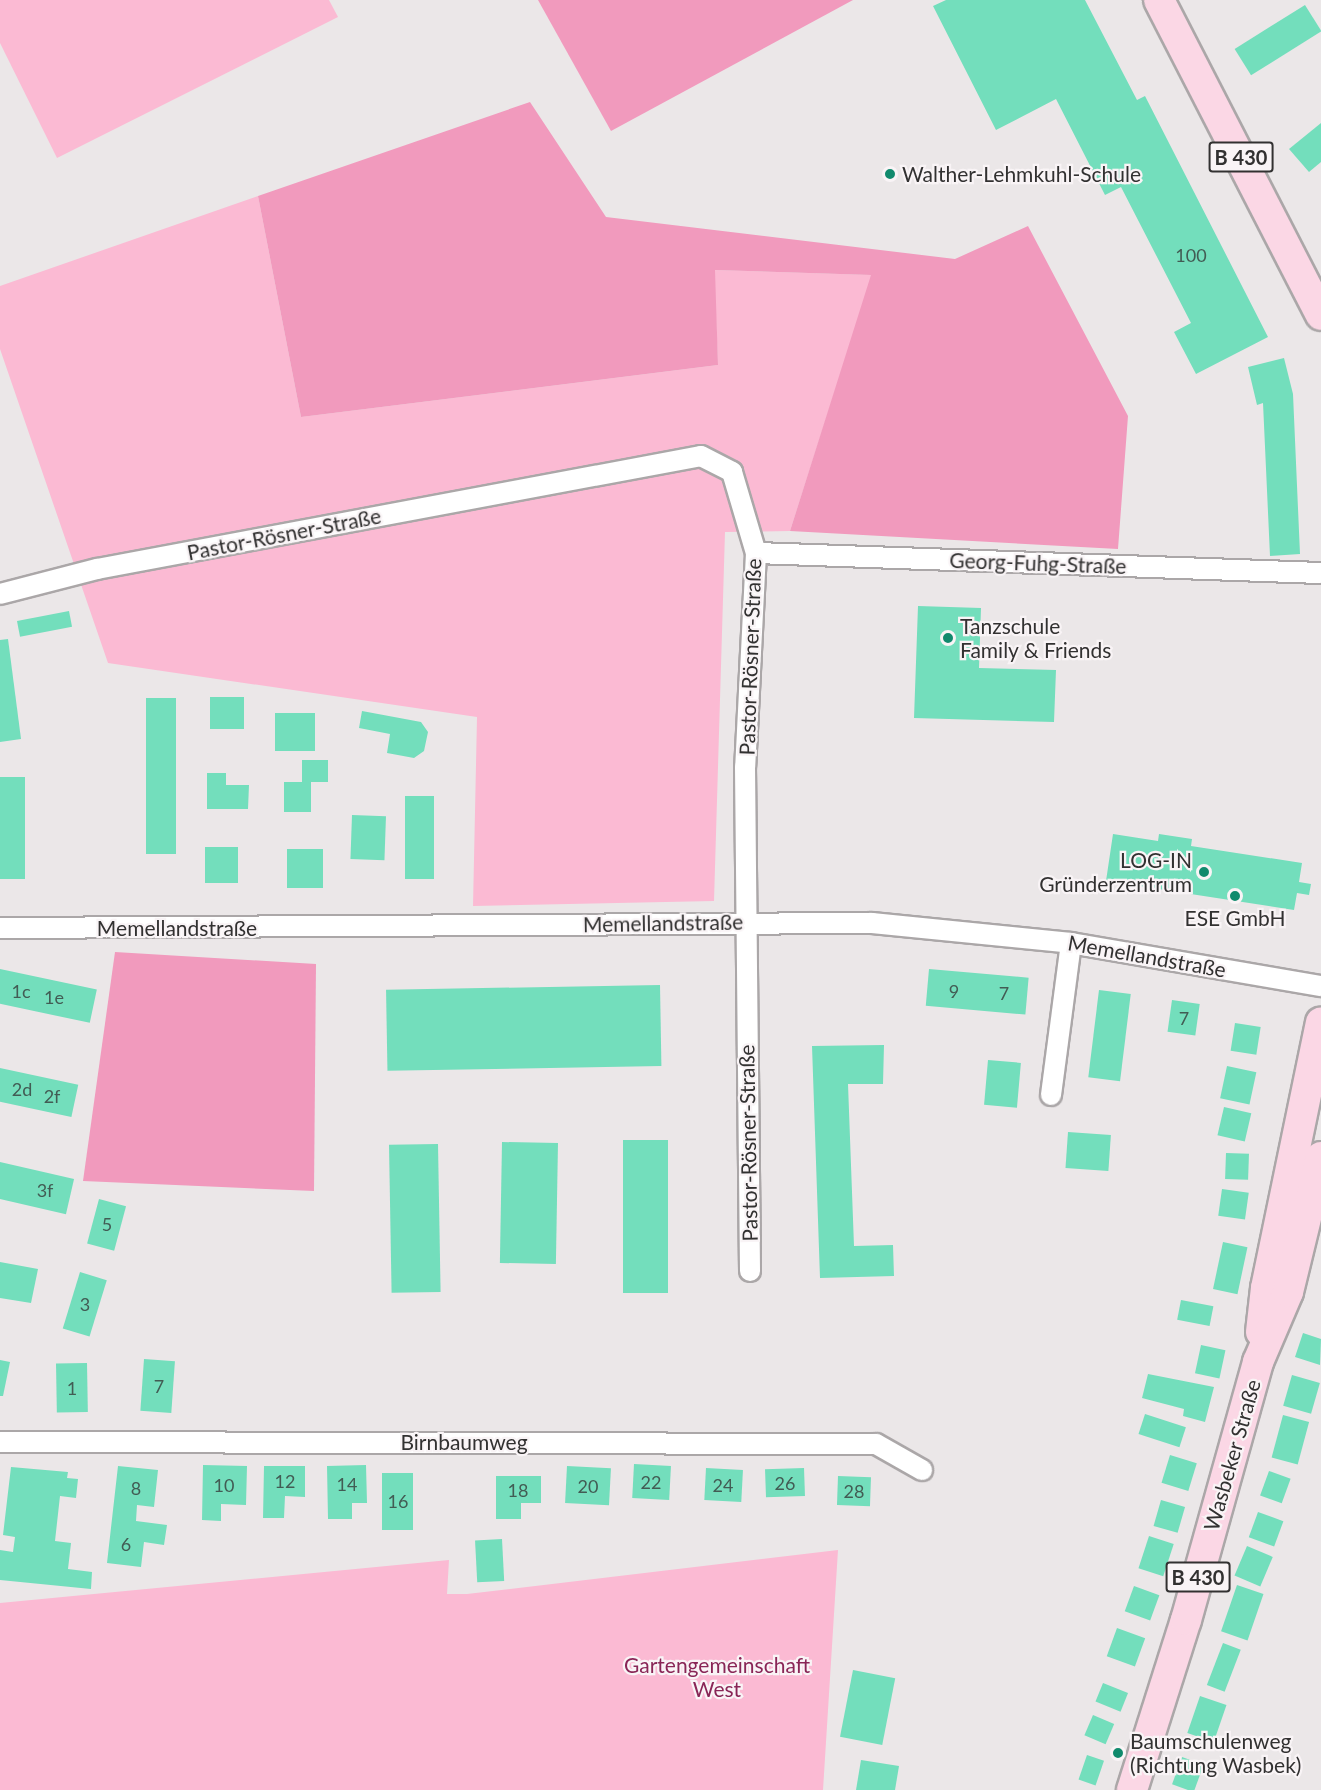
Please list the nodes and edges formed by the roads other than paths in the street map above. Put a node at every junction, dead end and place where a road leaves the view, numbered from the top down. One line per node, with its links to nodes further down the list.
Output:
1 (1159, 0): 2 (main road, B 430)
2 (1321, 315)
3 (756, 553): 4 (street, Georg-Fuhg-Straße); 5 (street, Pastor-Rösner-Straße); 6 (street, Pastor-Rösner-Straße)
4 (1321, 573)
5 (0, 594)
6 (745, 922): 7 (street, Memellandstraße); 8 (street, Memellandstraße); 13 (street, Pastor-Rösner-Straße)
7 (0, 928)
8 (1071, 943): 9 (street, Memellandstraße); 11 (street)
9 (1321, 986)
10 (1321, 1023): 14 (main road, Wasbeker Straße / B 430)
11 (1051, 1095)
12 (1321, 1157): 14 (main road, Wasbeker Straße / B 430)
13 (750, 1271)
14 (1258, 1362): 17 (main road, Wasbeker Straße / B 430)
15 (0, 1442): 16 (street, Birnbaumweg)
16 (922, 1470)
17 (1132, 1790)

